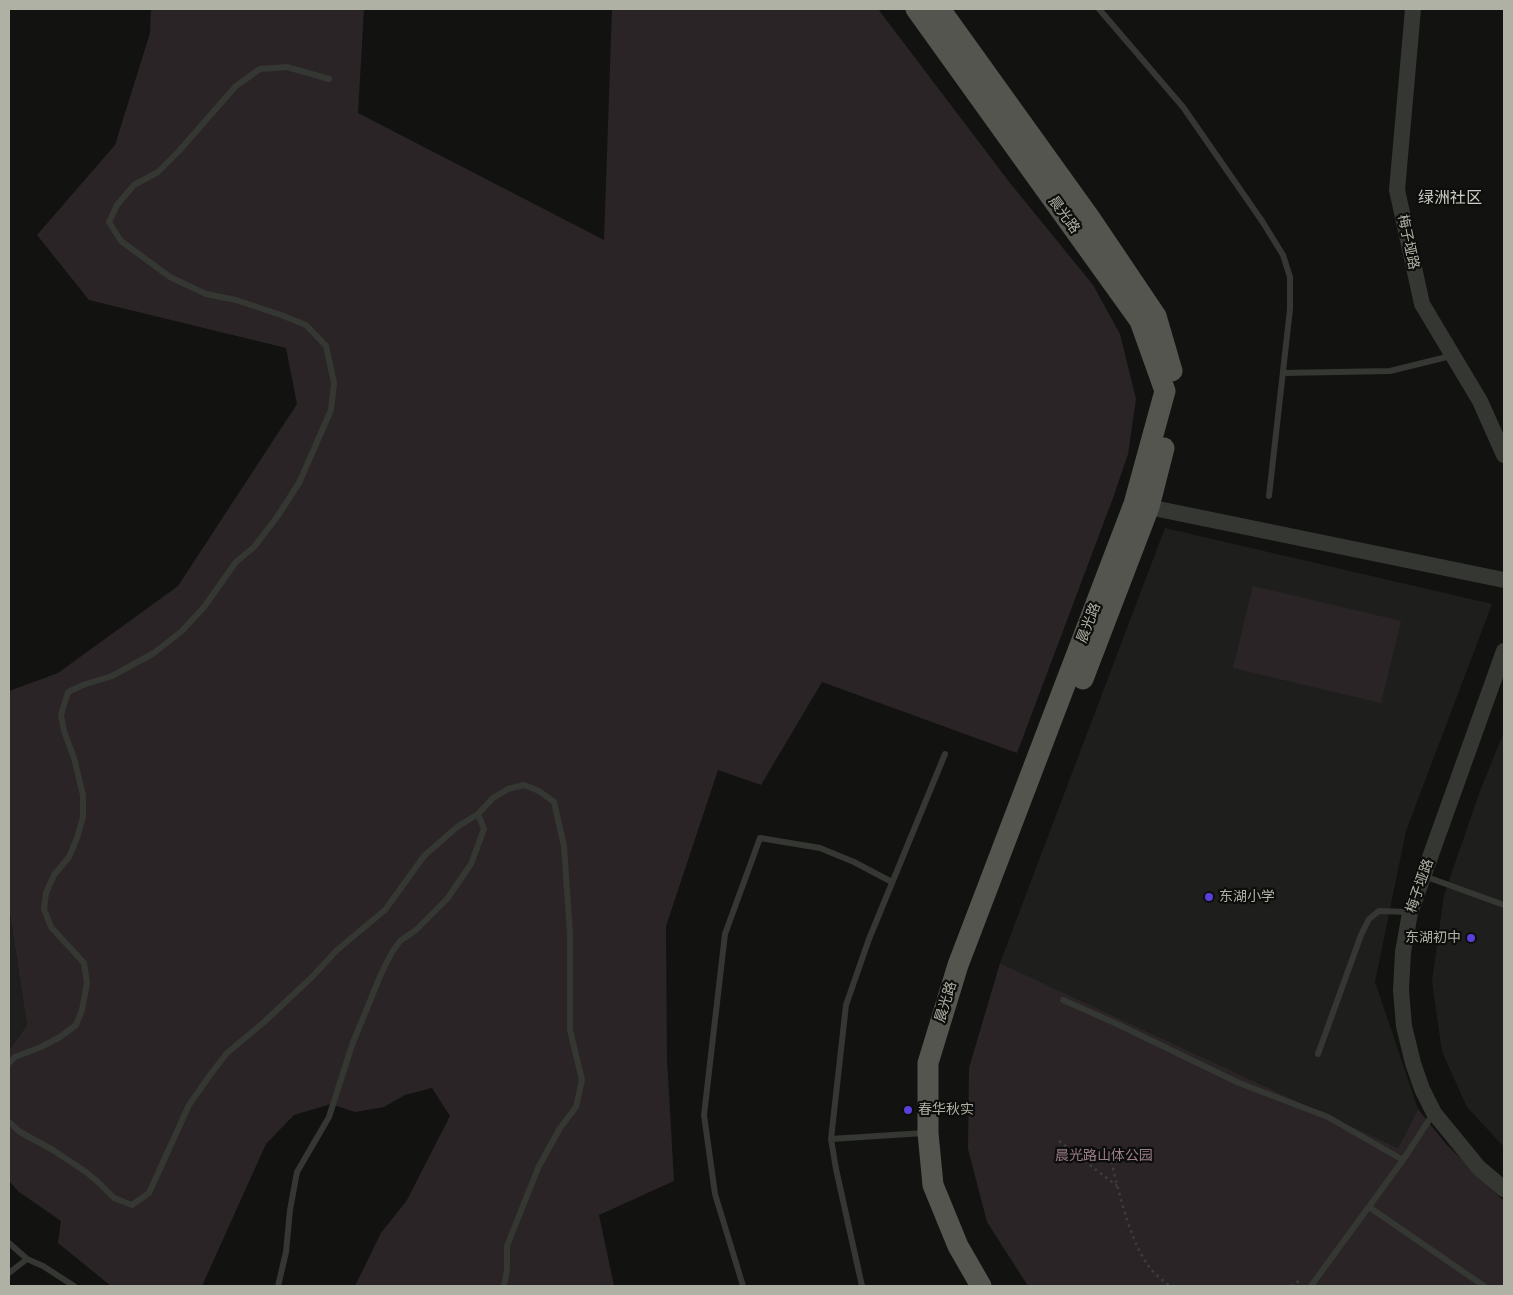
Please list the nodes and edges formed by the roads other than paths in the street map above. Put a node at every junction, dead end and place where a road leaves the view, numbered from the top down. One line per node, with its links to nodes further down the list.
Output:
1 (916, 9): 10 (main road, 晨光路)
2 (940, 9): 10 (main road, 晨光路)
3 (1099, 9): 7 (lane)
4 (1413, 9): 6 (street, 梅子垭路)
5 (329, 79): 21 (lane)
6 (1453, 356): 7 (lane); 8 (street, 梅子垭路)
7 (1283, 373): 9 (lane)
8 (1504, 455)
9 (1269, 496)
10 (1142, 506): 11 (street); 24 (main road, 晨光路); 38 (main road, 晨光路)
11 (1504, 580)
12 (1504, 651): 15 (street, 梅子垭路)
13 (946, 754): 16 (lane)
14 (478, 814): 23 (lane); 33 (lane); 34 (lane)
15 (1423, 875): 17 (lane); 18 (street, 梅子垭路)
16 (892, 882): 25 (lane); 35 (lane)
17 (1504, 905)
18 (1410, 912): 20 (lane); 22 (street, 梅子垭路)
19 (1063, 1000): 26 (lane)
20 (1318, 1054)
21 (9, 1063)
22 (1434, 1113): 26 (lane); 27 (street, 梅子垭路)
23 (9, 1122)
24 (928, 1133): 25 (lane); 37 (main road, 晨光路)
25 (831, 1139): 36 (lane)
26 (1403, 1160): 28 (lane)
27 (1504, 1189)
28 (1369, 1207): 39 (lane); 40 (lane)
29 (9, 1243): 30 (lane)
30 (27, 1259): 31 (lane); 32 (lane)
31 (9, 1273)
32 (74, 1286)
33 (278, 1286)
34 (504, 1286)
35 (743, 1286)
36 (862, 1286)
37 (981, 1286)
38 (994, 1286)
39 (1311, 1286)
40 (1484, 1286)

